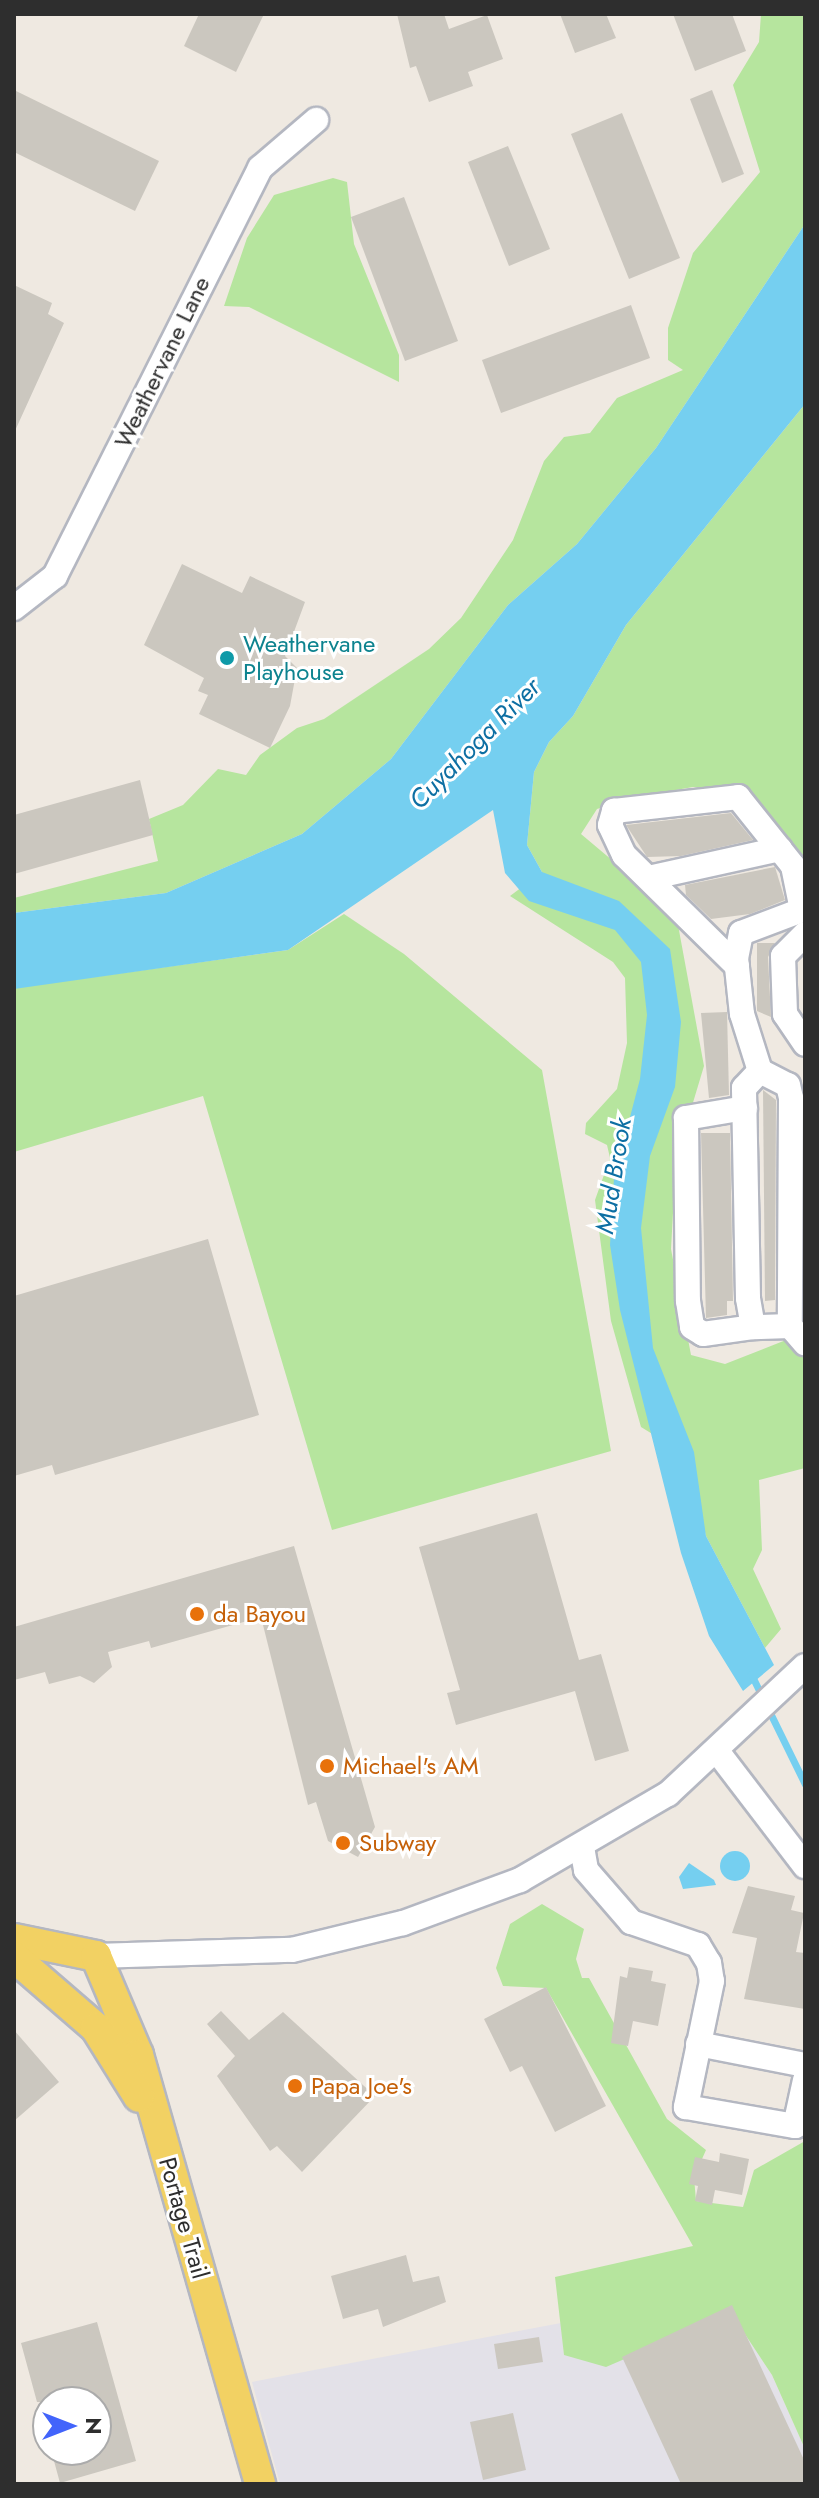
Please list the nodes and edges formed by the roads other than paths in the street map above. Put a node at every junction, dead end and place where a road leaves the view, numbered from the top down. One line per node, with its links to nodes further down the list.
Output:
1 (316, 120): 2 (street, Weathervane Lane)
2 (14, 608)
3 (780, 849): 4 (street); 4 (street); 6 (street)
4 (653, 877): 6 (street)
5 (805, 934): 7 (street)
6 (737, 966): 8 (street)
7 (805, 1044)
8 (760, 1071): 9 (street); 10 (street)
9 (745, 1108): 11 (street); 11 (street)
10 (800, 1325): 11 (street)
11 (753, 1327)
12 (799, 1672): 13 (street)
13 (717, 1751): 14 (street); 15 (street)
14 (582, 1847): 17 (street); 19 (street)
15 (805, 1866)
16 (14, 1939): 17 (main road)
17 (96, 1956): 22 (main road, Portage Trail)
18 (14, 1957): 22 (main road)
19 (698, 2044): 20 (street); 21 (street)
20 (805, 2065)
21 (805, 2080)
22 (159, 2128): 23 (main road, Portage Trail)
23 (260, 2484)

